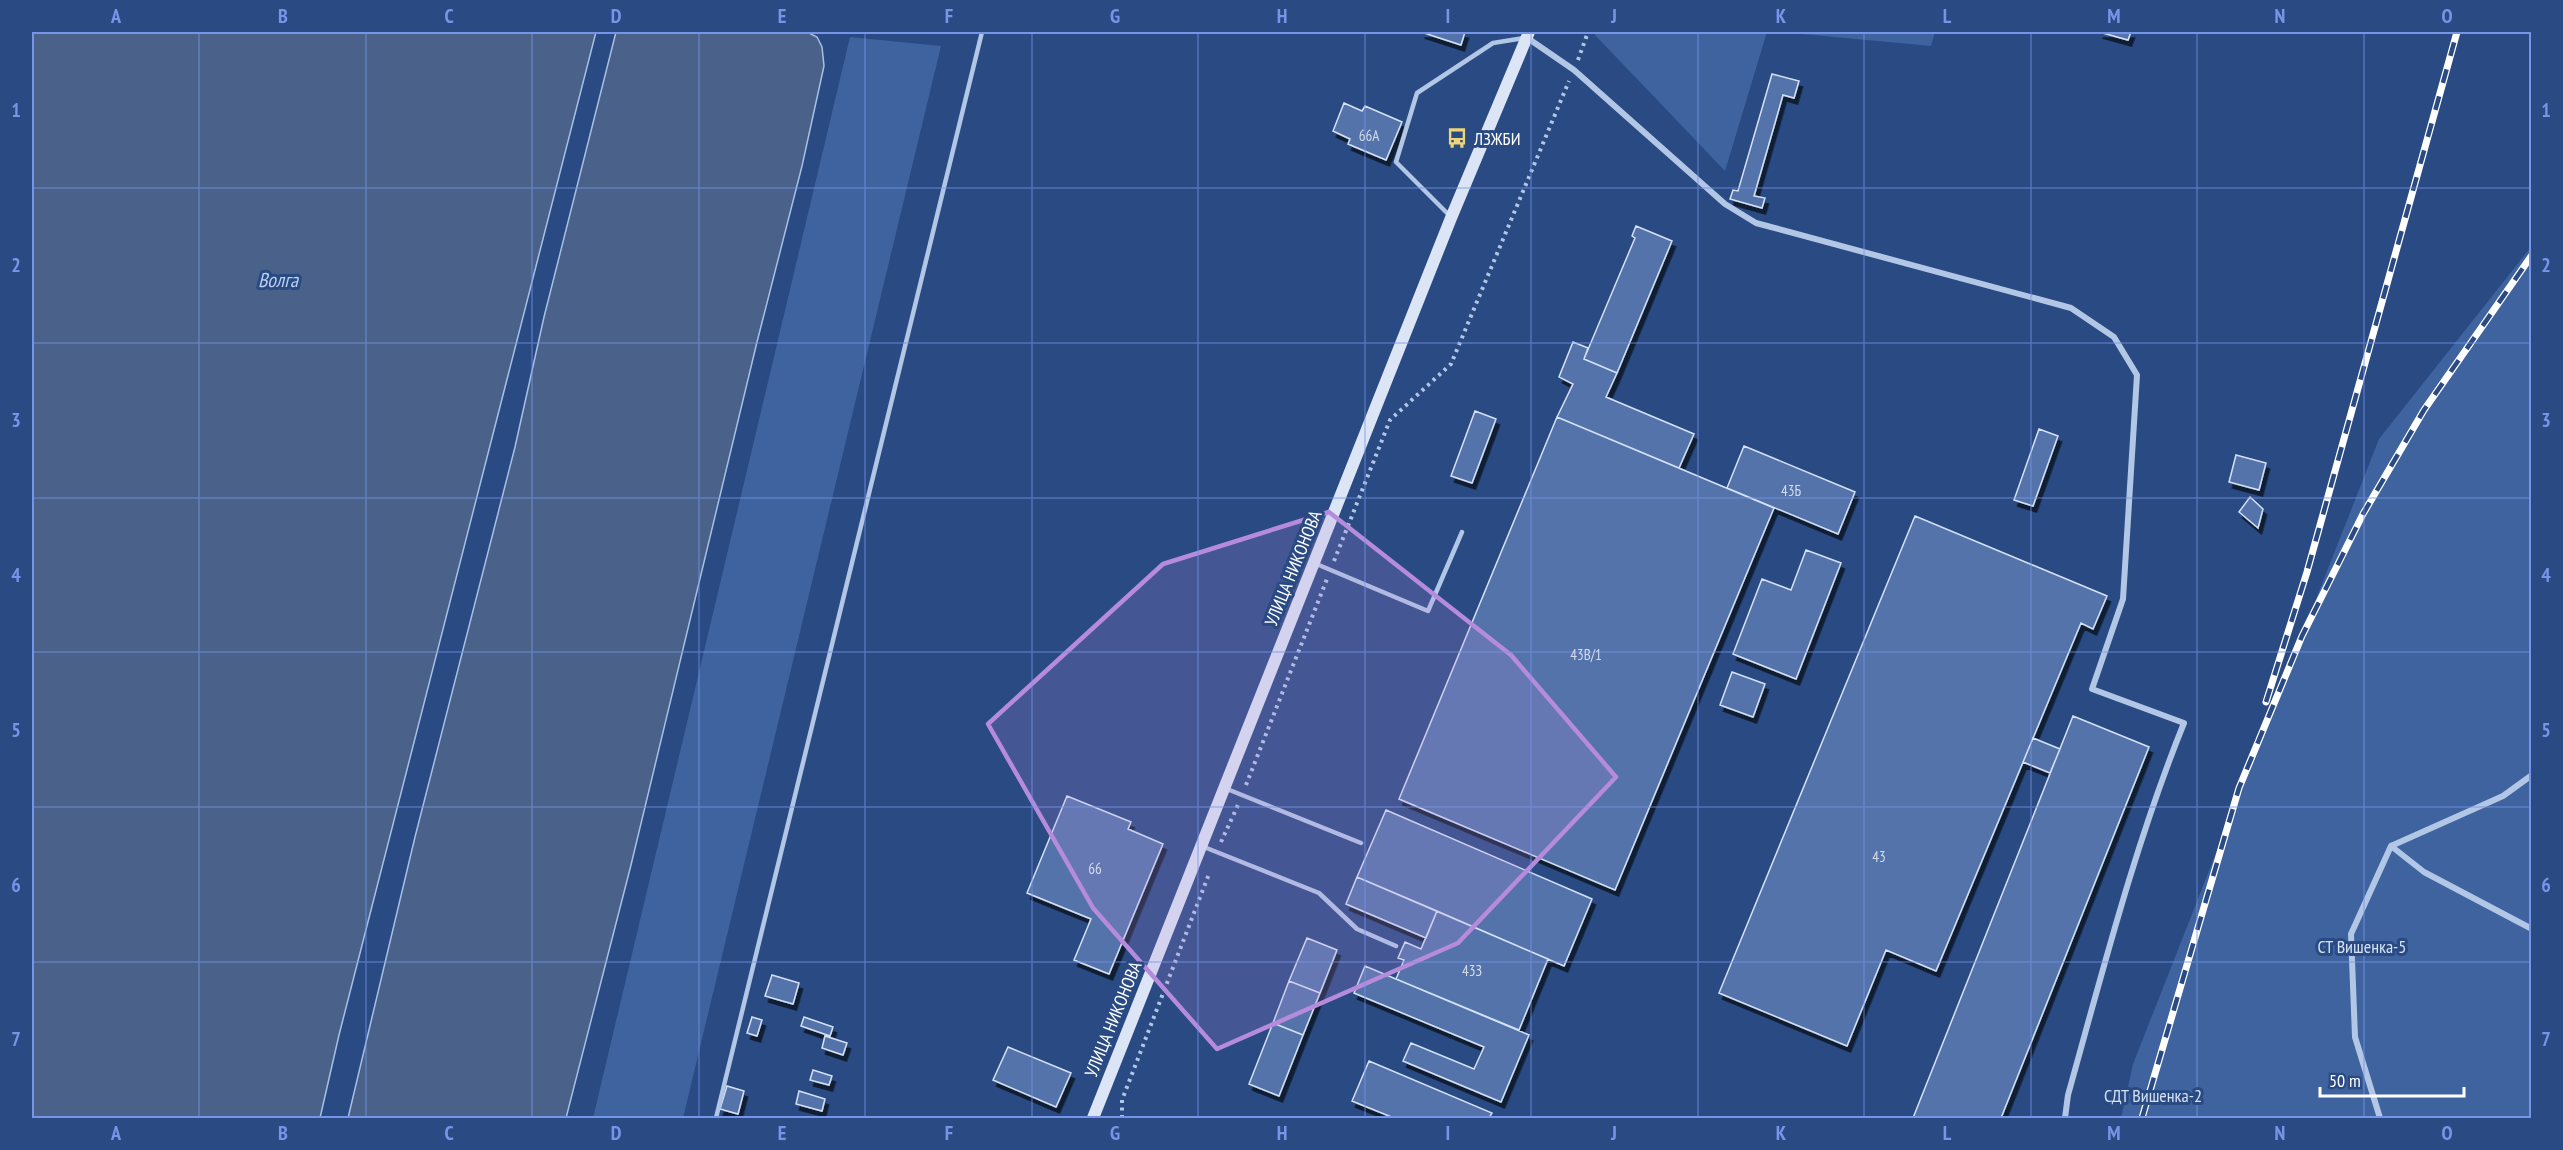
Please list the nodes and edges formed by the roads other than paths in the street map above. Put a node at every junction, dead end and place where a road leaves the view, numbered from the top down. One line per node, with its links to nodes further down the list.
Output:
1 (982, 32): 13 (lane)
2 (1528, 34): 3 (main road, УЛИЦА НИКОНОВА); 3 (lane); 15 (street)
3 (1451, 218): 5 (main road, УЛИЦА НИКОНОВА)
4 (1462, 532): 5 (lane)
5 (1314, 563): 7 (main road, УЛИЦА НИКОНОВА)
6 (2532, 775): 10 (street)
7 (1224, 788): 8 (lane); 9 (main road, УЛИЦА НИКОНОВА)
8 (1361, 843)
9 (1201, 846): 12 (lane); 14 (main road, УЛИЦА НИКОНОВА)
10 (2391, 846): 11 (street); 16 (street)
11 (2532, 929)
12 (1396, 946)
13 (716, 1119)
14 (1093, 1119)
15 (2065, 1119)
16 (2380, 1119)

